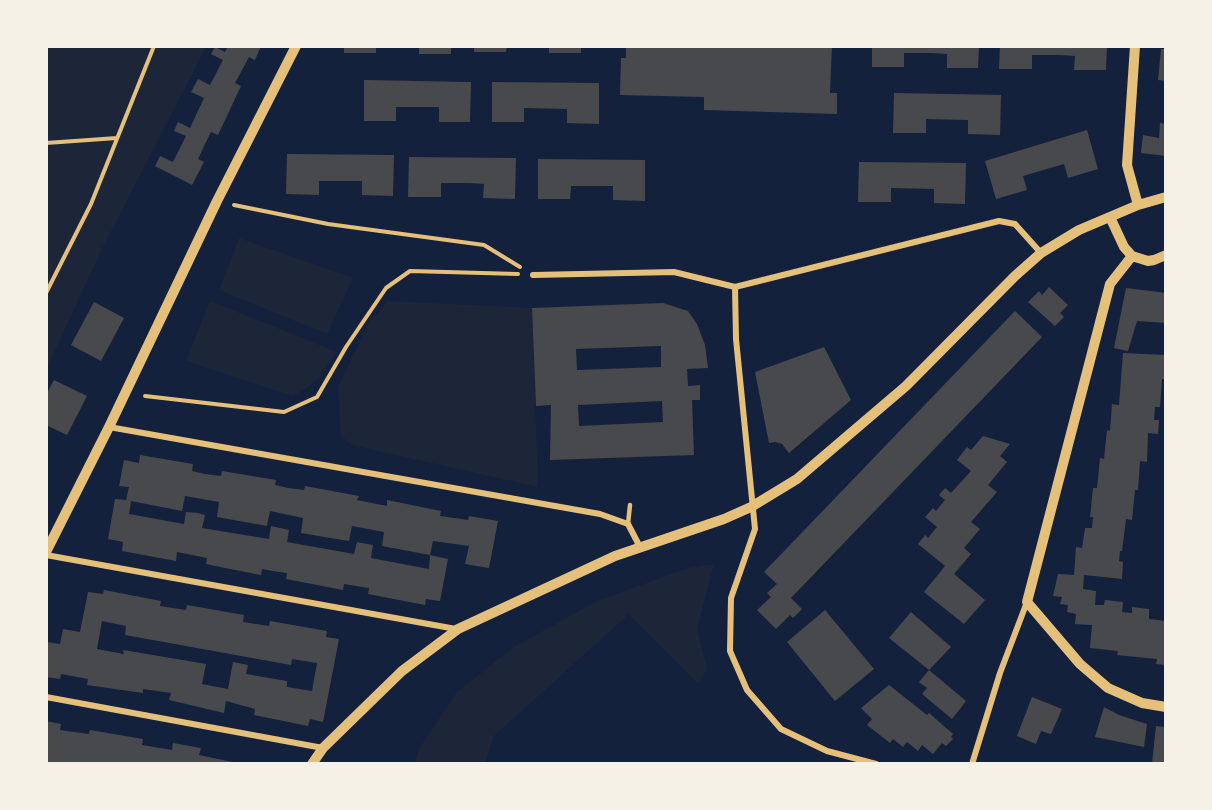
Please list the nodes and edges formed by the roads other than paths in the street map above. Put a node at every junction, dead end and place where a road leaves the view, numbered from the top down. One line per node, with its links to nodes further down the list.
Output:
1 (296, 46): 11 (street)
2 (1135, 46): 4 (street)
3 (1165, 198): 4 (street)
4 (1138, 205): 5 (street)
5 (1110, 217): 6 (street); 8 (street)
6 (1041, 253): 10 (street); 13 (street)
7 (1166, 255): 8 (street)
8 (1132, 256): 17 (street)
9 (533, 275): 10 (street)
10 (735, 287): 13 (street)
11 (109, 427): 14 (street); 16 (street)
12 (630, 505): 14 (lane)
13 (751, 507): 15 (street); 23 (street)
14 (628, 524): 15 (street)
15 (639, 546): 18 (street)
16 (46, 553): 18 (street)
17 (1027, 602): 20 (street); 24 (street)
18 (458, 629): 21 (street)
19 (46, 697): 21 (street)
20 (1166, 707)
21 (323, 748): 22 (street)
22 (312, 764)
23 (876, 764)
24 (972, 764)

